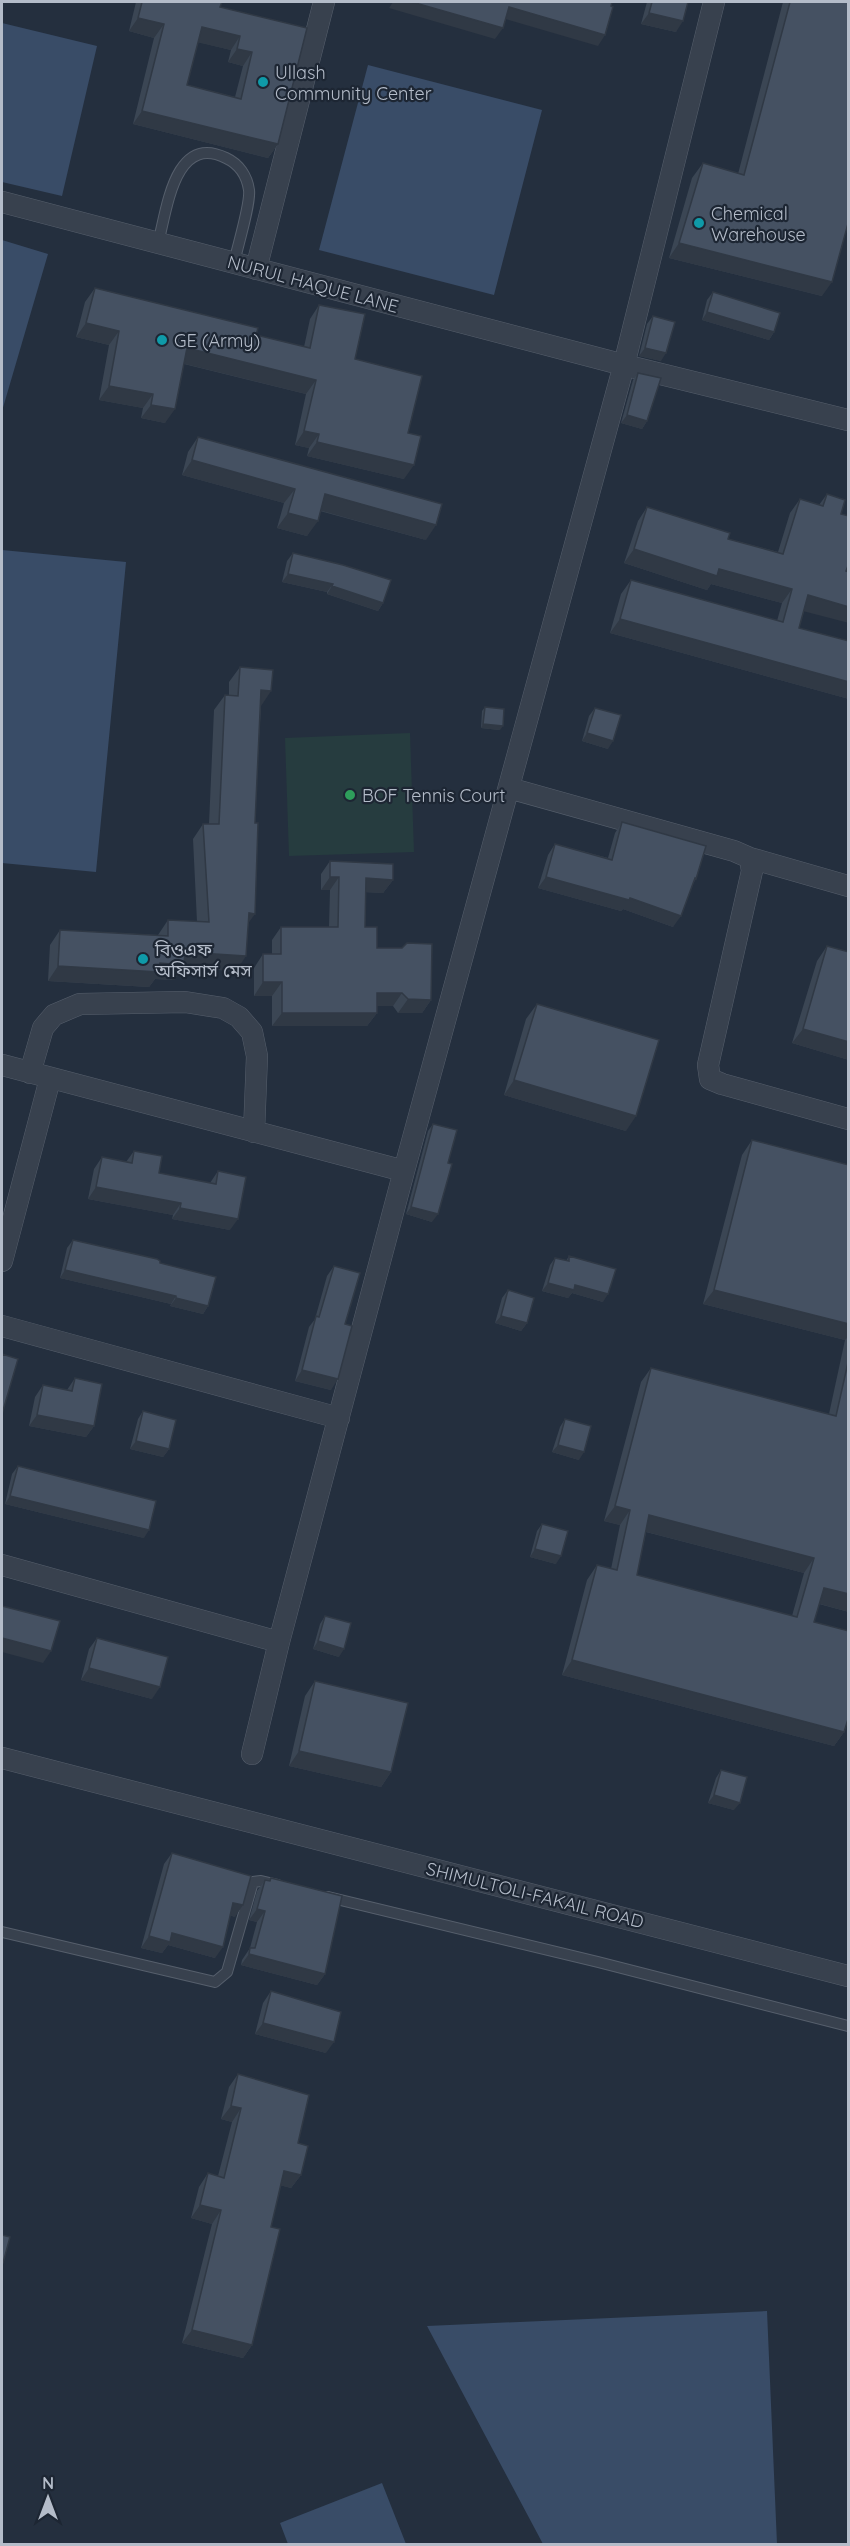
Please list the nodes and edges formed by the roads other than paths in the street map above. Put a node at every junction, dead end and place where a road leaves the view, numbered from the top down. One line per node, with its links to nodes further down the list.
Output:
1 (324, 2): 6 (street)
2 (714, 2): 7 (street)
3 (2, 202): 4 (street, NURUL HAQUE LANE)
4 (158, 243): 5 (street, NURUL HAQUE LANE); 5 (lane)
5 (234, 263): 6 (street, NURUL HAQUE LANE)
6 (256, 269): 7 (street, NURUL HAQUE LANE)
7 (624, 365): 8 (street, NURUL HAQUE LANE); 9 (street)
8 (849, 420)
9 (509, 788): 10 (street); 16 (street)
10 (750, 858): 11 (street); 14 (street)
11 (849, 886)
12 (2, 1065): 13 (street)
13 (40, 1076): 15 (street); 15 (street); 17 (street)
14 (849, 1119)
15 (254, 1132): 16 (street)
16 (404, 1171): 19 (street)
17 (2, 1261)
18 (2, 1326): 19 (street)
19 (339, 1418): 21 (street)
20 (2, 1565): 21 (street)
21 (279, 1642): 22 (street)
22 (252, 1755)
23 (2, 1758): 27 (street, SHIMULTOLI-FAKAIL ROAD)
24 (284, 1886): 26 (lane)
25 (318, 1894): 28 (lane)
26 (2, 1932)
27 (849, 1976)
28 (849, 2026)

